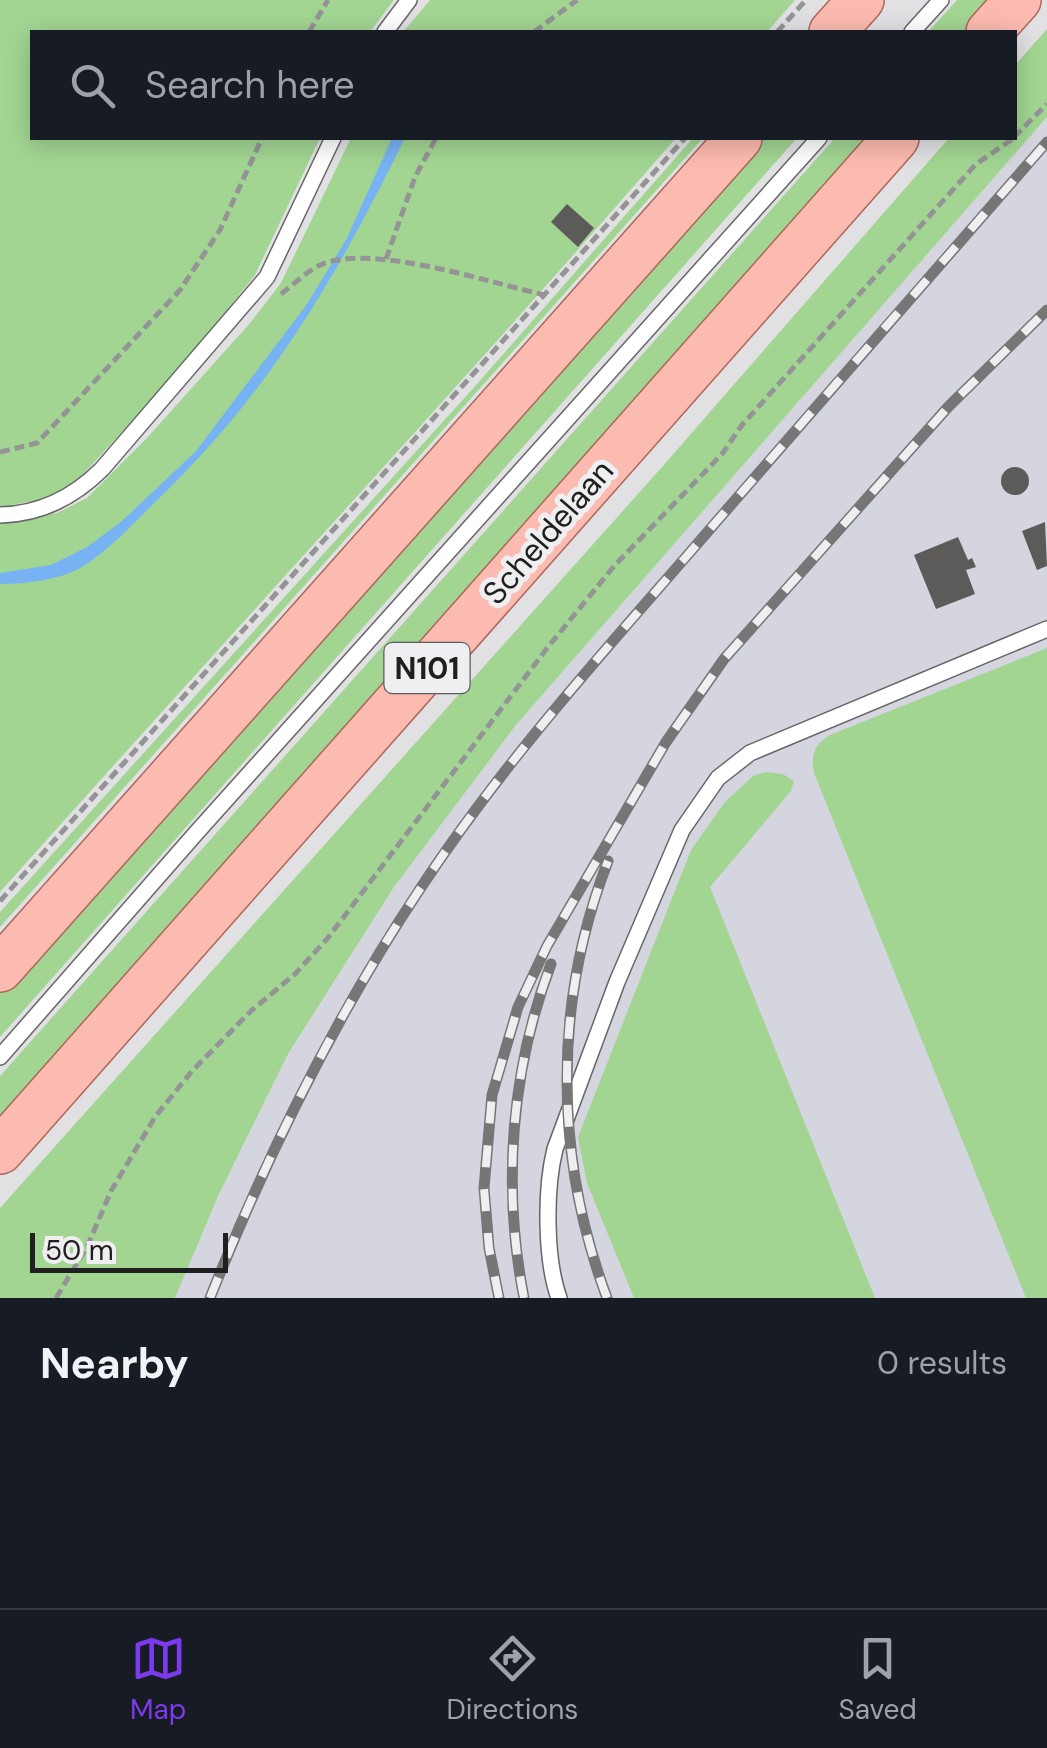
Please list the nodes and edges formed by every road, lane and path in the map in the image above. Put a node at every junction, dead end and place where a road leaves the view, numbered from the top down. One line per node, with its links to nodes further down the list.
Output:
1 (328, 0): 8 (path)
2 (409, 0): 9 (lane)
3 (577, 0): 10 (path)
4 (806, 0): 11 (path)
5 (861, 0): 12 (main road)
6 (941, 0): 13 (lane)
7 (1018, 0): 14 (main road)
8 (310, 30)
9 (386, 30)
10 (537, 30)
11 (779, 30)
12 (834, 30)
13 (914, 30)
14 (991, 30)
15 (1047, 104): 16 (path)
16 (1017, 134)
17 (261, 140): 28 (path)
18 (333, 140): 29 (lane)
19 (435, 140): 25 (path)
20 (683, 140): 26 (path)
21 (737, 140): 32 (main road)
22 (817, 140): 33 (lane)
23 (894, 140): 34 (main road, Scheldelaan / N101)
24 (1010, 140): 35 (path)
25 (386, 259): 26 (path); 27 (path)
26 (545, 295): 31 (path)
27 (276, 298)
28 (0, 452)
29 (0, 515)
30 (1047, 629): 36 (lane)
31 (0, 902)
32 (0, 969)
33 (0, 1056)
34 (0, 1151)
35 (56, 1298)
36 (559, 1298)

